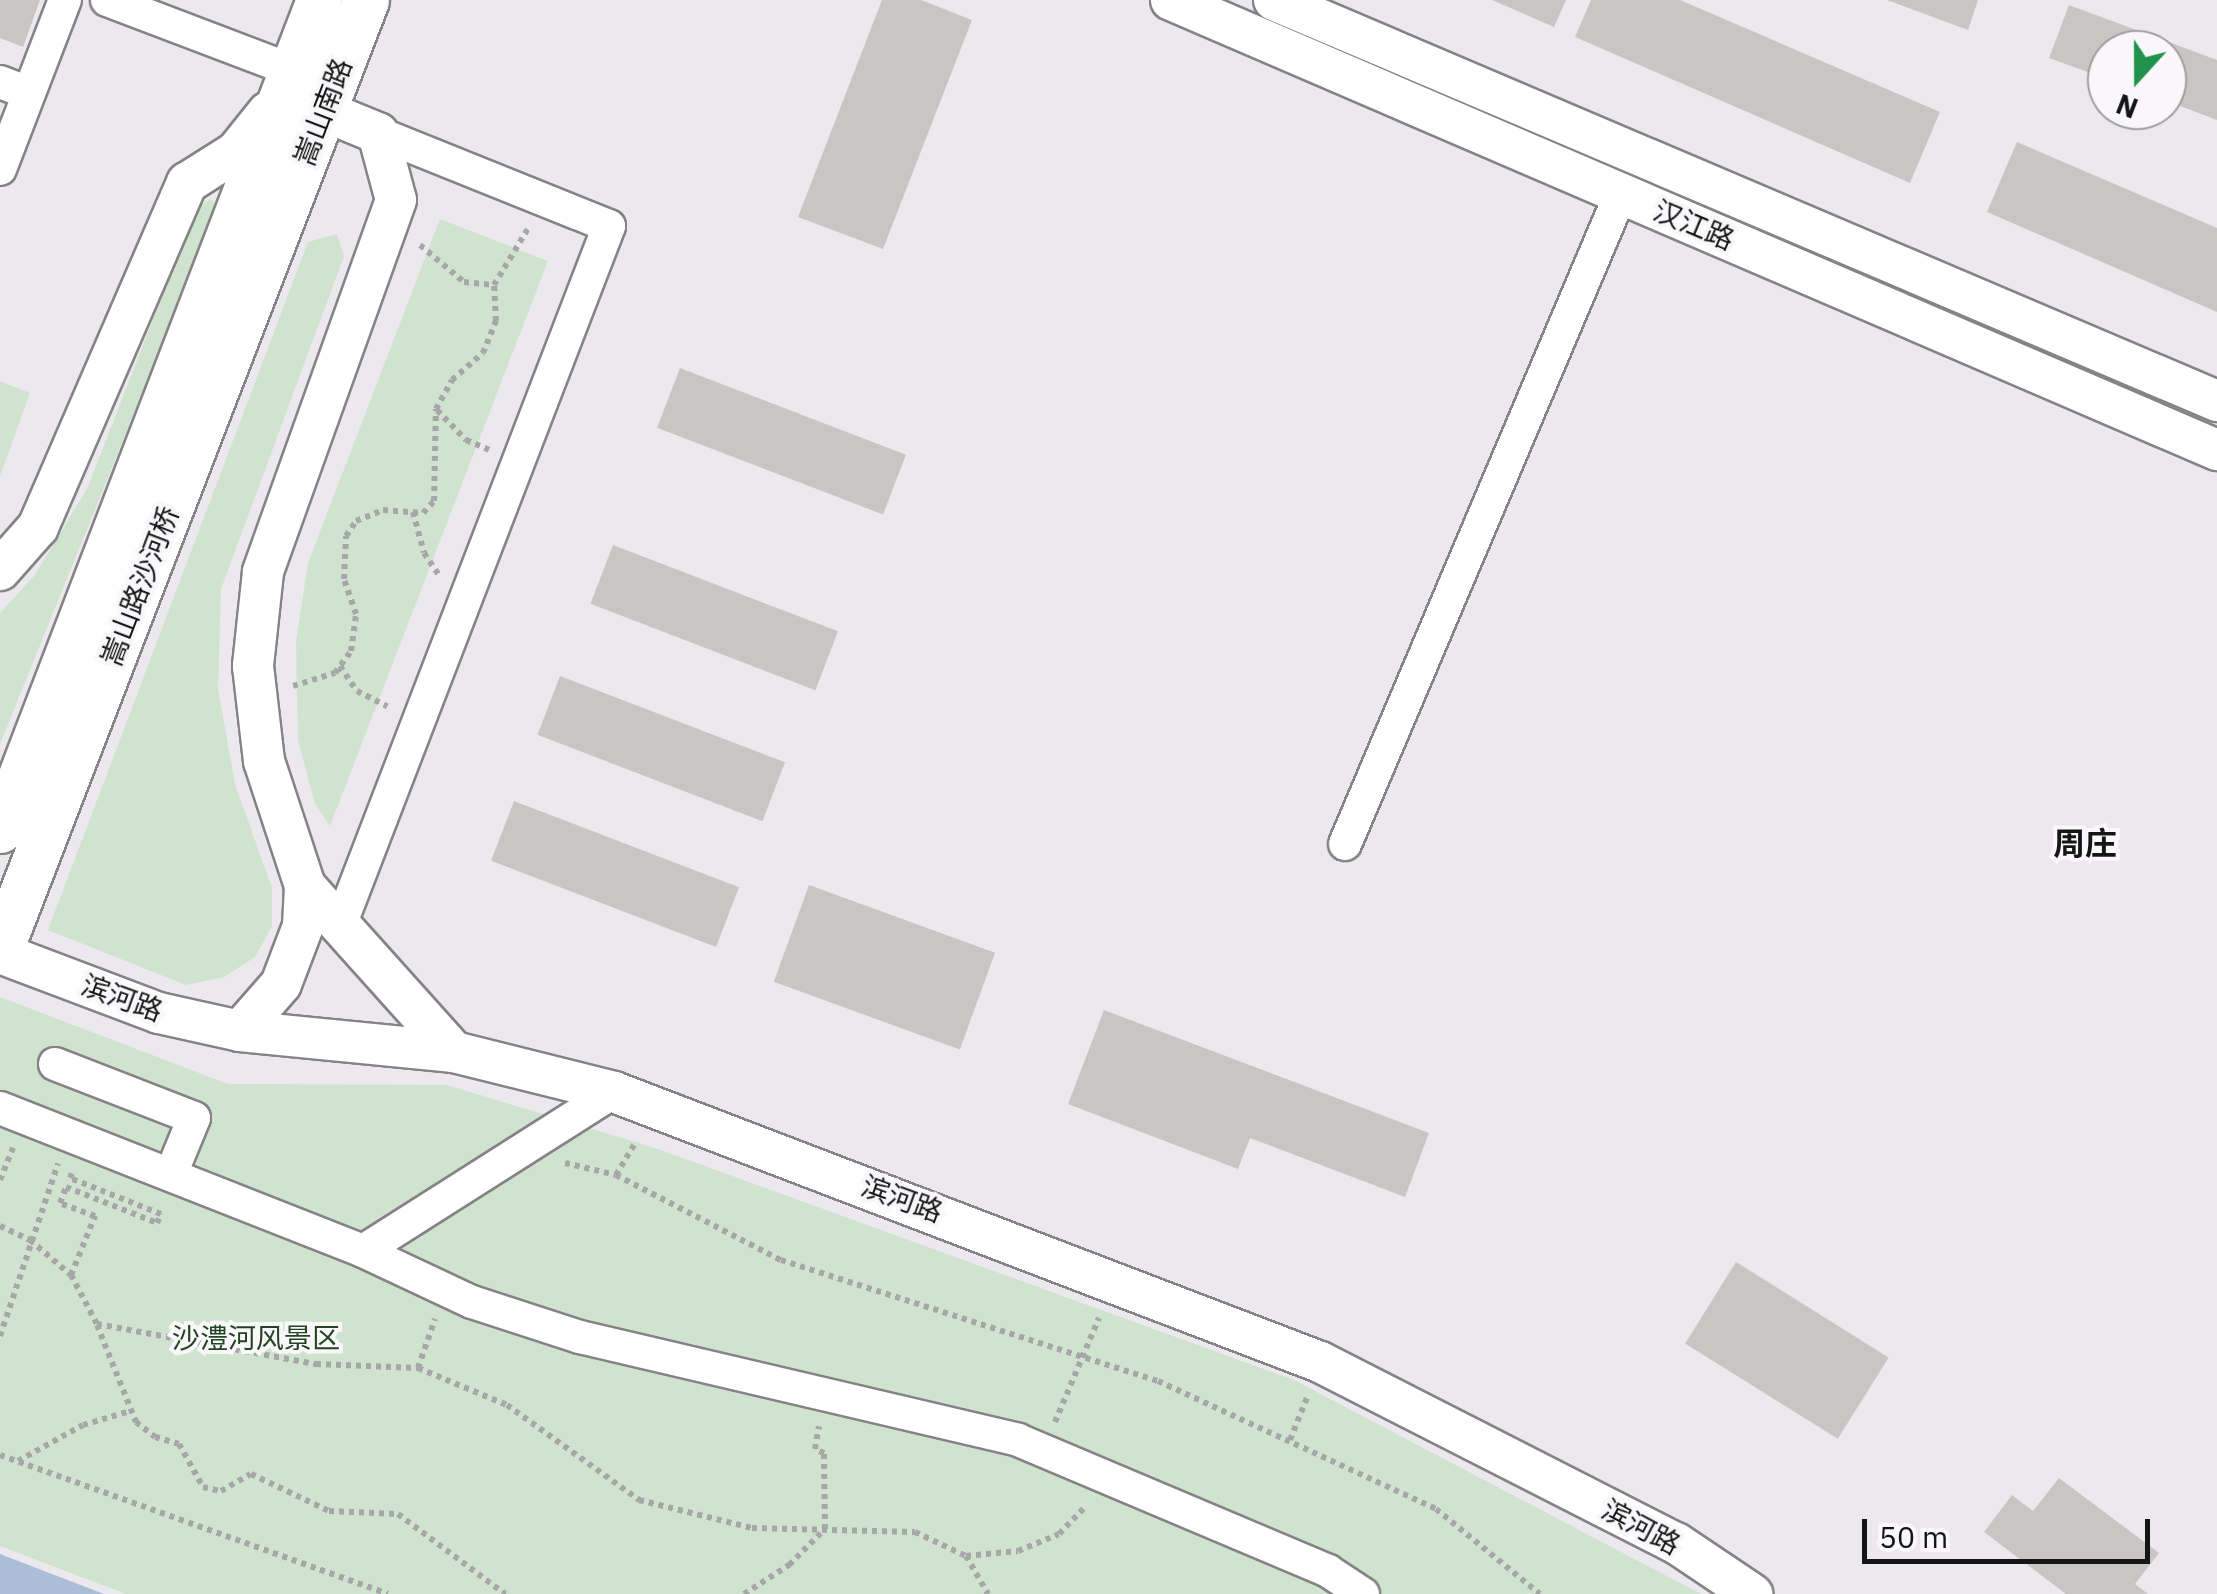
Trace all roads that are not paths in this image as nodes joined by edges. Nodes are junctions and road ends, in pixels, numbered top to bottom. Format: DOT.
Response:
graph roads {
  1 [pos="64,0"];
  2 [pos="107,0"];
  3 [pos="319,0"];
  4 [pos="366,0"];
  5 [pos="1171,0"];
  6 [pos="1274,0"];
  7 [pos="287,82"];
  8 [pos="15,88"];
  9 [pos="324,111"];
  10 [pos="378,133"];
  11 [pos="0,170"];
  12 [pos="1621,193"];
  13 [pos="241,202"];
  14 [pos="280,223"];
  15 [pos="2217,401"];
  16 [pos="2217,450"];
  17 [pos="0,570"];
  18 [pos="0,830"];
  19 [pos="1345,844"];
  20 [pos="305,886"];
  21 [pos="339,928"];
  22 [pos="0,952"];
  23 [pos="240,1032"];
  24 [pos="454,1052"];
  25 [pos="56,1064"];
  26 [pos="614,1092"];
  27 [pos="0,1108"];
  28 [pos="171,1174"];
  29 [pos="363,1251"];
  30 [pos="1364,1594"];
  31 [pos="1752,1594"];
  1 -- 8 [label="street"];
  2 -- 7 [label="street"];
  3 -- 7 [label="main road, 嵩山南路"];
  4 -- 9 [label="main road, 嵩山南路"];
  5 -- 12 [label="street, 汉江路"];
  6 -- 15 [label="street, 汉江路"];
  7 -- 13 [label="main road, 嵩山南路"];
  7 -- 17 [label="street"];
  8 -- 11 [label="street"];
  9 -- 10 [label="street"];
  9 -- 14 [label="main road, 嵩山南路"];
  10 -- 20 [label="street"];
  10 -- 21 [label="street"];
  12 -- 16 [label="street, 汉江路"];
  12 -- 19 [label="street"];
  13 -- 18 [label="main road, 嵩山路沙河桥"];
  14 -- 22 [label="main road, 嵩山路沙河桥"];
  20 -- 21 [label="street"];
  20 -- 23 [label="street"];
  21 -- 24 [label="street"];
  22 -- 23 [label="street, 滨河路"];
  23 -- 24 [label="street, 滨河路"];
  24 -- 26 [label="street, 滨河路"];
  25 -- 28 [label="street"];
  26 -- 29 [label="street"];
  26 -- 31 [label="street, 滨河路"];
  27 -- 28 [label="street"];
  28 -- 29 [label="street"];
  29 -- 30 [label="street"];
}
